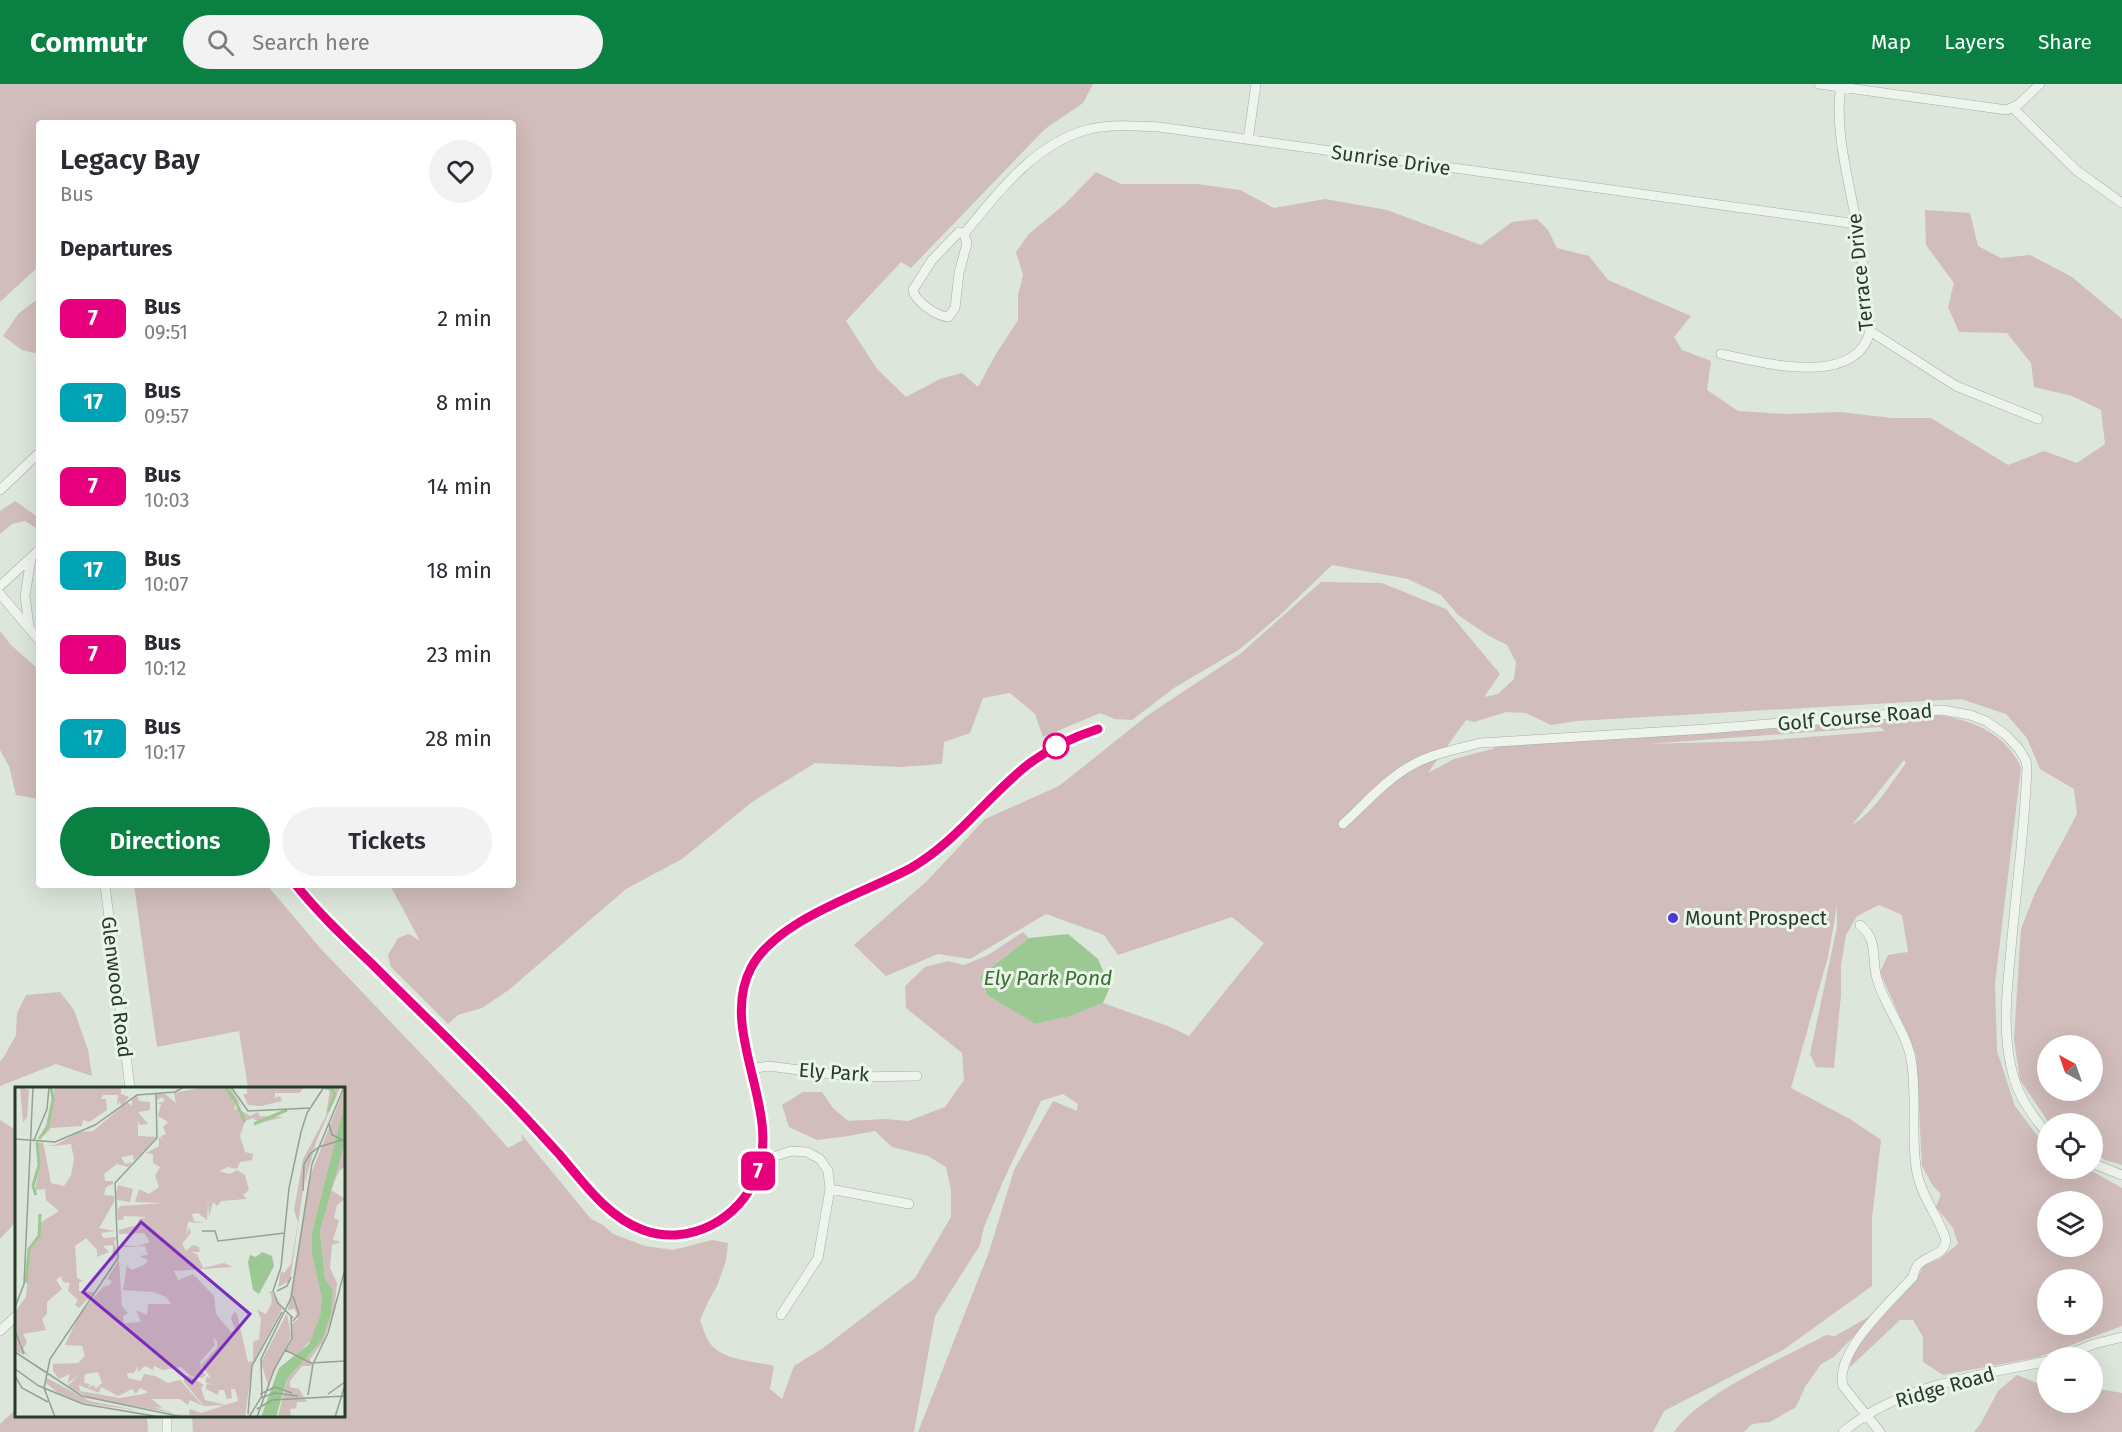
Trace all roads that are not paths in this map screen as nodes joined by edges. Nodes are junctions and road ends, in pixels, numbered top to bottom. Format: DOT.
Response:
graph roads {
  1 [pos="1256,84"];
  2 [pos="1819,84"];
  3 [pos="2040,84"];
  4 [pos="1840,86"];
  5 [pos="2013,108"];
  6 [pos="1248,140"];
  7 [pos="2122,203"];
  8 [pos="1857,224"];
  9 [pos="964,234"];
  10 [pos="1870,331"];
  11 [pos="1721,354"];
  12 [pos="2038,419"];
  13 [pos="36,456"];
  14 [pos="0,490"];
  15 [pos="36,553"];
  16 [pos="31,558"];
  17 [pos="0,586"];
  18 [pos="0,594"];
  19 [pos="29,626"];
  20 [pos="36,636"];
  21 [pos="1098,729"];
  22 [pos="1343,824"];
  23 [pos="105,888"];
  24 [pos="299,888"];
  25 [pos="1860,925"];
  26 [pos="751,1069"];
  27 [pos="918,1076"];
  28 [pos="130,1087"];
  29 [pos="2037,1122"];
  30 [pos="761,1161"];
  31 [pos="2103,1167"];
  32 [pos="2122,1175"];
  33 [pos="830,1189"];
  34 [pos="909,1203"];
  35 [pos="781,1315"];
  36 [pos="15,1317"];
  37 [pos="0,1331"];
  38 [pos="2122,1337"];
  39 [pos="2086,1347"];
  40 [pos="2037,1362"];
  41 [pos="1867,1415"];
  42 [pos="1843,1432"];
  43 [pos="1880,1432"];
  1 -- 6 [label="street"];
  2 -- 4 [label="street"];
  3 -- 5 [label="street"];
  4 -- 5 [label="street"];
  4 -- 8 [label="street, Terrace Drive"];
  5 -- 7 [label="street"];
  6 -- 8 [label="street, Sunrise Drive"];
  6 -- 9 [label="street, Sunrise Drive"];
  8 -- 10 [label="street, Terrace Drive"];
  9 -- 9 [label="street, Sunrise Drive"];
  10 -- 11 [label="street, Terrace Drive"];
  10 -- 12 [label="street"];
  13 -- 14 [label="street"];
  15 -- 16 [label="street"];
  16 -- 17 [label="street"];
  16 -- 19 [label="street"];
  18 -- 19 [label="street"];
  19 -- 20 [label="street"];
  21 -- 26 [label="street"];
  22 -- 29 [label="street, Golf Course Road"];
  23 -- 28 [label="street, Glenwood Road"];
  24 -- 30 [label="street"];
  25 -- 41 [label="street"];
  26 -- 27 [label="street, Ely Park"];
  26 -- 30 [label="street"];
  30 -- 33 [label="street"];
  31 -- 32 [label="street"];
  33 -- 34 [label="street"];
  33 -- 35 [label="street"];
  36 -- 37 [label="street"];
  38 -- 39 [label="street"];
  40 -- 41 [label="street, Ridge Road"];
  41 -- 42 [label="street"];
  41 -- 43 [label="street, Ridge Road"];
}
